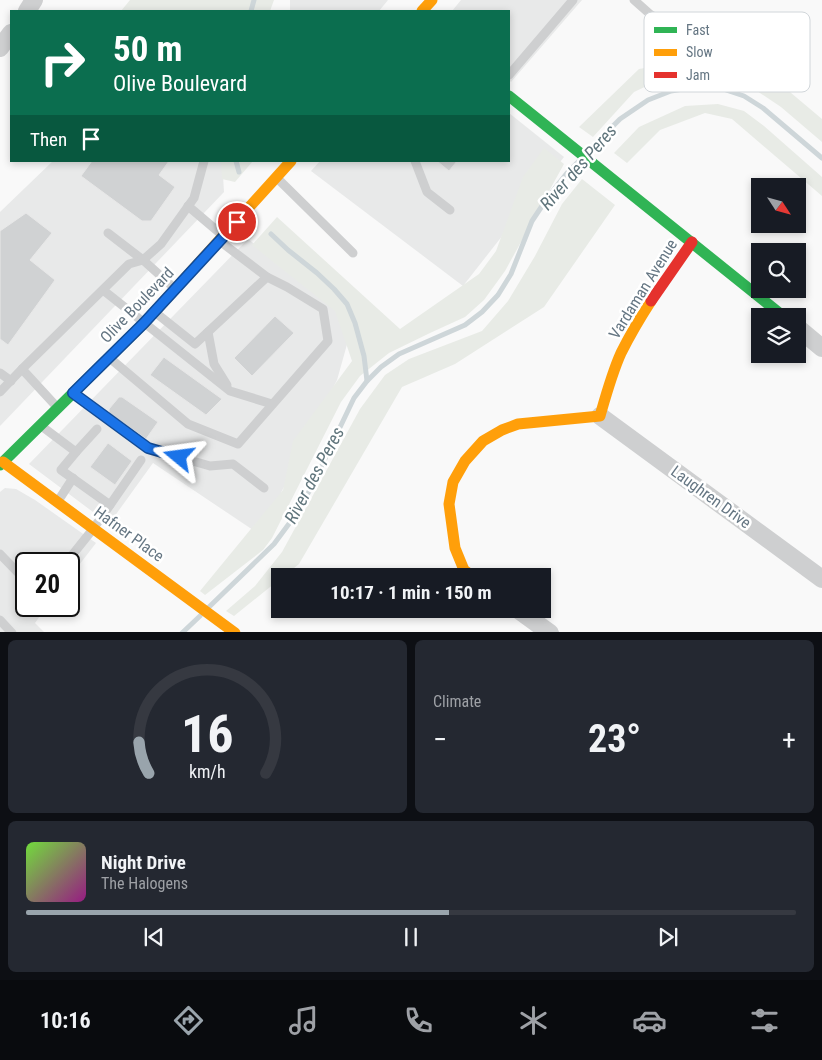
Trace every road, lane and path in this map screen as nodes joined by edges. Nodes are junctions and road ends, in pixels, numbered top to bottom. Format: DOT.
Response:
graph roads {
  1 [pos="432,0"];
  2 [pos="573,0"];
  3 [pos="634,0"];
  4 [pos="423,10"];
  5 [pos="648,12"];
  6 [pos="10,34"];
  7 [pos="0,48"];
  8 [pos="510,74"];
  9 [pos="510,97"];
  10 [pos="204,162"];
  11 [pos="290,162"];
  12 [pos="414,162"];
  13 [pos="277,178"];
  14 [pos="188,206"];
  15 [pos="450,210"];
  16 [pos="108,233"];
  17 [pos="221,238"];
  18 [pos="692,242"];
  19 [pos="353,253"];
  20 [pos="143,260"];
  21 [pos="267,278"];
  22 [pos="175,289"];
  23 [pos="103,290"];
  24 [pos="773,308"];
  25 [pos="154,312"];
  26 [pos="144,323"];
  27 [pos="208,332"];
  28 [pos="806,335"];
  29 [pos="822,348"];
  30 [pos="109,358"];
  31 [pos="22,369"];
  32 [pos="0,373"];
  33 [pos="11,381"];
  34 [pos="230,391"];
  35 [pos="0,392"];
  36 [pos="73,393"];
  37 [pos="272,404"];
  38 [pos="58,408"];
  39 [pos="600,416"];
  40 [pos="40,425"];
  41 [pos="97,429"];
  42 [pos="76,452"];
  43 [pos="141,460"];
  44 [pos="1,464"];
  45 [pos="73,478"];
  46 [pos="264,488"];
  47 [pos="57,502"];
  48 [pos="110,505"];
  49 [pos="93,529"];
  50 [pos="75,552"];
  51 [pos="0,554"];
  52 [pos="465,568"];
  53 [pos="15,570"];
  54 [pos="822,579"];
  55 [pos="530,618"];
  56 [pos="0,620"];
  57 [pos="232,630"];
  58 [pos="12,632"];
  59 [pos="550,632"];
  1 -- 4 [label="street"];
  2 -- 8 [label="lane"];
  3 -- 5 [label="lane"];
  6 -- 7 [label="street"];
  9 -- 18 [label="street"];
  10 -- 14 [label="lane"];
  11 -- 13 [label="street, Olive Boulevard"];
  12 -- 15 [label="lane"];
  13 -- 17 [label="street, Olive Boulevard"];
  13 -- 19 [label="lane"];
  14 -- 17 [label="lane"];
  14 -- 20 [label="lane"];
  16 -- 20 [label="lane"];
  17 -- 21 [label="lane"];
  17 -- 22 [label="street, Olive Boulevard"];
  18 -- 24 [label="street"];
  18 -- 39 [label="street, Vardaman Avenue"];
  20 -- 22 [label="lane"];
  20 -- 23 [label="lane"];
  21 -- 27 [label="lane"];
  21 -- 37 [label="lane"];
  22 -- 25 [label="street, Olive Boulevard"];
  23 -- 26 [label="lane"];
  23 -- 31 [label="lane"];
  25 -- 26 [label="street, Olive Boulevard"];
  25 -- 27 [label="lane"];
  26 -- 30 [label="street, Olive Boulevard"];
  26 -- 34 [label="lane"];
  27 -- 34 [label="lane"];
  28 -- 29 [label="street"];
  30 -- 36 [label="street, Olive Boulevard"];
  30 -- 37 [label="lane"];
  31 -- 33 [label="lane"];
  31 -- 38 [label="lane"];
  32 -- 33 [label="lane"];
  33 -- 35 [label="lane"];
  34 -- 37 [label="lane"];
  36 -- 38 [label="street, Olive Boulevard"];
  36 -- 46 [label="lane"];
  38 -- 40 [label="street, Olive Boulevard"];
  39 -- 52 [label="street"];
  39 -- 54 [label="street, Laughren Drive"];
  40 -- 42 [label="lane"];
  40 -- 44 [label="street, Olive Boulevard"];
  41 -- 42 [label="lane"];
  42 -- 45 [label="lane"];
  43 -- 48 [label="lane"];
  44 -- 47 [label="street, Hafner Place"];
  45 -- 47 [label="lane"];
  45 -- 48 [label="lane"];
  47 -- 49 [label="street, Hafner Place"];
  48 -- 49 [label="lane"];
  49 -- 50 [label="lane"];
  49 -- 57 [label="street, Hafner Place"];
  51 -- 53 [label="lane"];
  55 -- 59 [label="street"];
  56 -- 58 [label="lane"];
}
